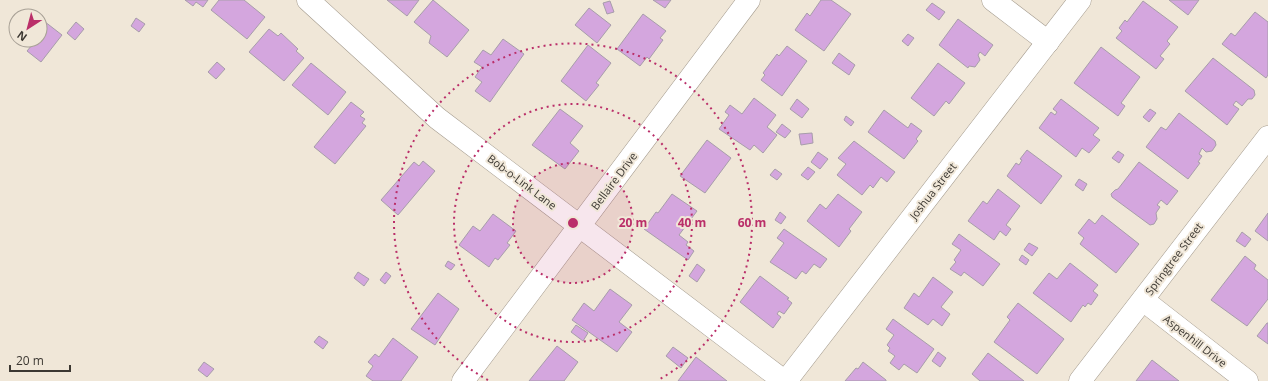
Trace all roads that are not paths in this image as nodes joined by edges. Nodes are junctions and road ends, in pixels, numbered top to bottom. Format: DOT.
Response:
graph roads {
  1 [pos="308,0"];
  2 [pos="749,0"];
  3 [pos="993,0"];
  4 [pos="1080,0"];
  5 [pos="1048,42"];
  6 [pos="1268,137"];
  7 [pos="581,226"];
  8 [pos="1143,300"];
  9 [pos="463,381"];
  10 [pos="785,381"];
  11 [pos="1080,381"];
  12 [pos="1247,381"];
  1 -- 7 [label="street, Bob-o-Link Lane"];
  2 -- 7 [label="street, Bellaire Drive"];
  3 -- 5 [label="street"];
  4 -- 5 [label="street, Joshua Street"];
  5 -- 10 [label="street, Joshua Street"];
  6 -- 8 [label="street, Springtree Street"];
  7 -- 9 [label="street, Bellaire Drive"];
  7 -- 10 [label="street, Bob-o-Link Lane"];
  8 -- 11 [label="street, Springtree Street"];
  8 -- 12 [label="street, Aspenhill Drive"];
}
